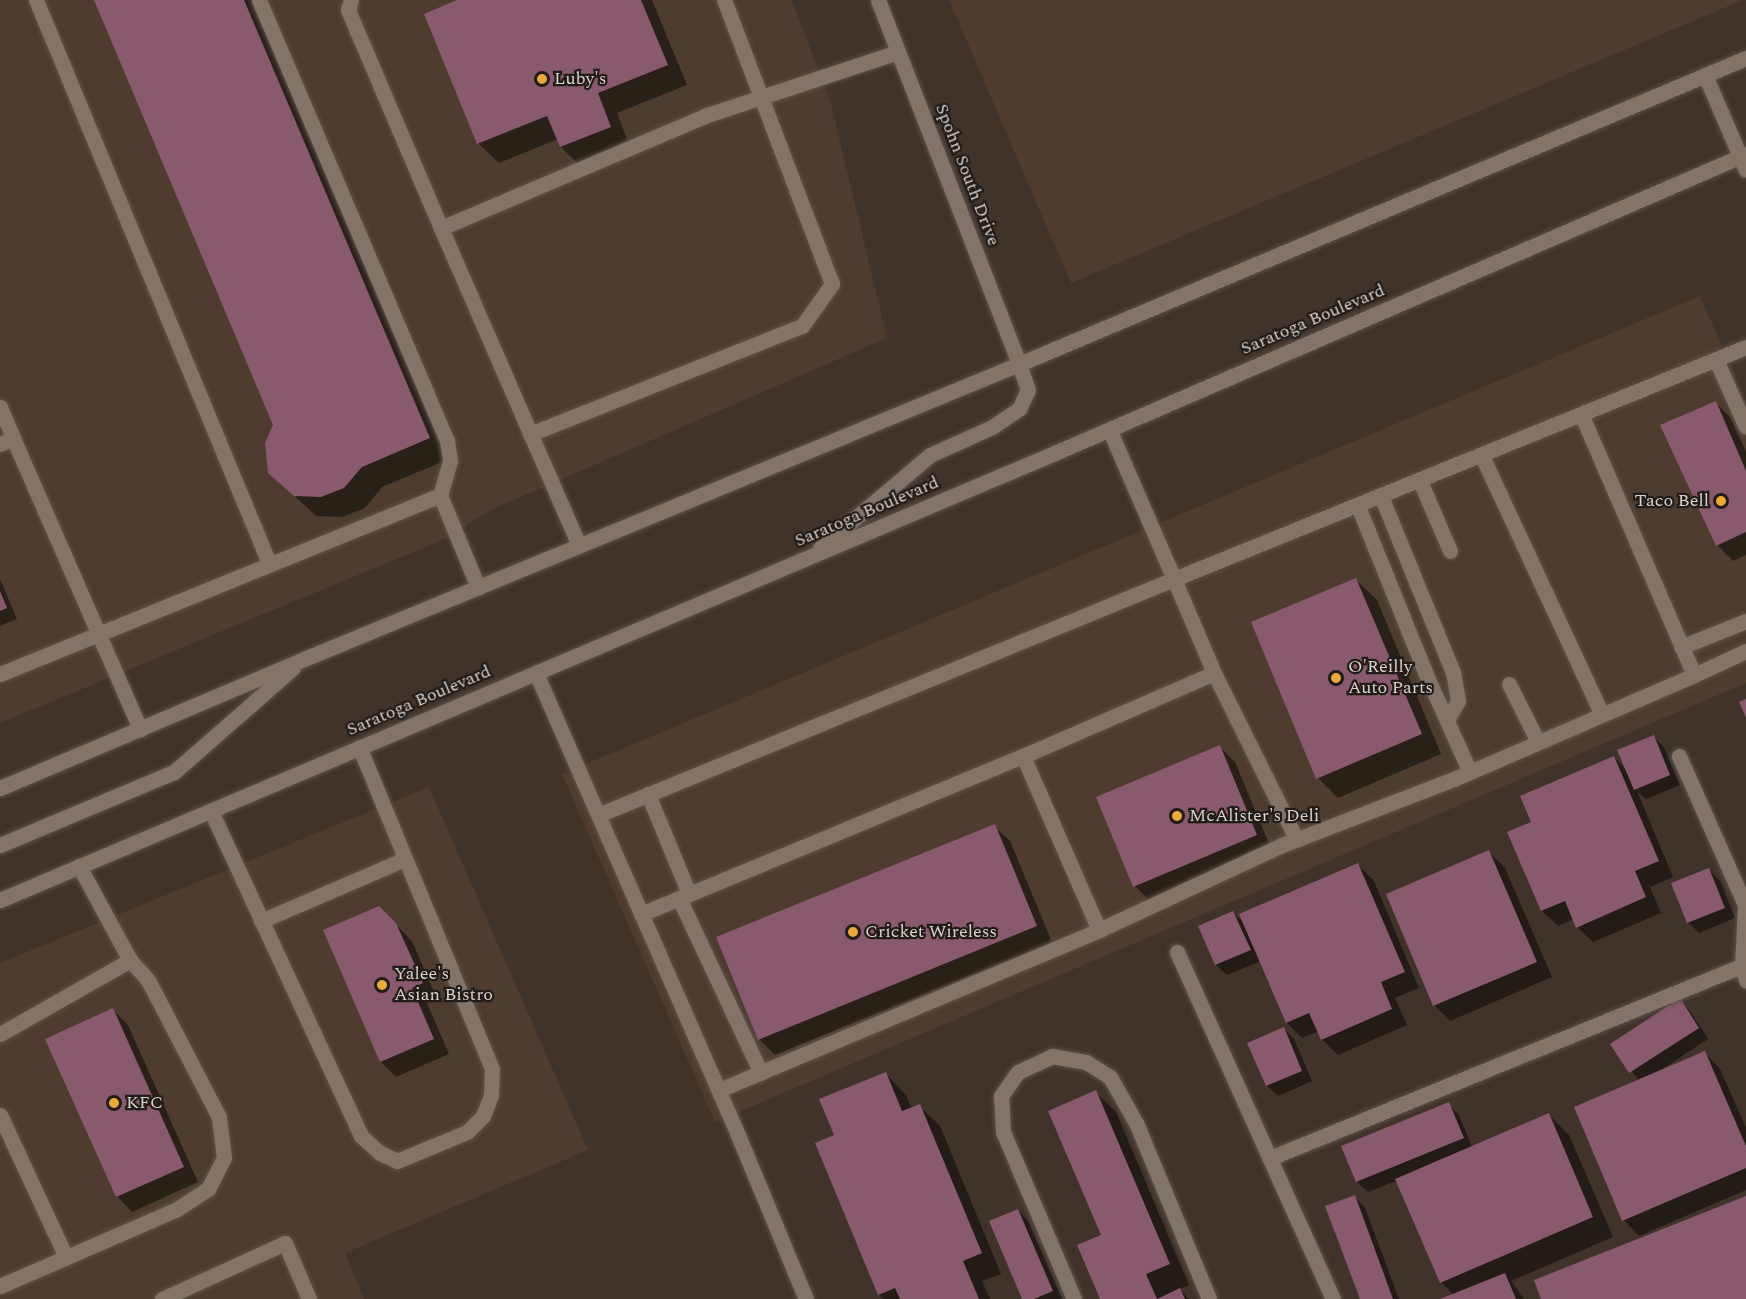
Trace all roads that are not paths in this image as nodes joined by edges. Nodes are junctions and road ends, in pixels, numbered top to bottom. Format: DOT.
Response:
graph roads {
  1 [pos="36,0"];
  2 [pos="259,0"];
  3 [pos="351,0"];
  4 [pos="723,0"];
  5 [pos="878,0"];
  6 [pos="898,52"];
  7 [pos="1746,58"];
  8 [pos="1705,75"];
  9 [pos="761,96"];
  10 [pos="1744,160"];
  11 [pos="441,228"];
  12 [pos="1746,347"];
  13 [pos="1716,360"];
  14 [pos="1019,364"];
  15 [pos="0,407"];
  16 [pos="1582,416"];
  17 [pos="1746,427"];
  18 [pos="1109,429"];
  19 [pos="530,434"];
  20 [pos="7,441"];
  21 [pos="1482,456"];
  22 [pos="1420,481"];
  23 [pos="440,495"];
  24 [pos="1381,496"];
  25 [pos="1358,506"];
  26 [pos="579,545"];
  27 [pos="1450,551"];
  28 [pos="808,558"];
  29 [pos="269,563"];
  30 [pos="1174,579"];
  31 [pos="478,587"];
  32 [pos="1746,621"];
  33 [pos="98,632"];
  34 [pos="1681,647"];
  35 [pos="1746,651"];
  36 [pos="304,659"];
  37 [pos="536,673"];
  38 [pos="1214,673"];
  39 [pos="0,674"];
  40 [pos="1694,675"];
  41 [pos="1509,684"];
  42 [pos="1602,715"];
  43 [pos="1447,720"];
  44 [pos="140,729"];
  45 [pos="1538,742"];
  46 [pos="359,747"];
  47 [pos="1023,756"];
  48 [pos="1679,756"];
  49 [pos="1470,772"];
  50 [pos="0,789"];
  51 [pos="648,794"];
  52 [pos="210,811"];
  53 [pos="598,815"];
  54 [pos="1297,840"];
  55 [pos="0,845"];
  56 [pos="405,859"];
  57 [pos="79,866"];
  58 [pos="685,896"];
  59 [pos="0,900"];
  60 [pos="641,914"];
  61 [pos="261,921"];
  62 [pos="1099,930"];
  63 [pos="1177,952"];
  64 [pos="130,960"];
  65 [pos="1745,970"];
  66 [pos="0,1034"];
  67 [pos="761,1073"];
  68 [pos="719,1090"];
  69 [pos="0,1115"];
  70 [pos="1270,1158"];
  71 [pos="66,1257"];
  72 [pos="0,1286"];
  73 [pos="162,1299"];
  74 [pos="309,1299"];
  75 [pos="806,1299"];
  76 [pos="1074,1299"];
  77 [pos="1209,1299"];
  78 [pos="1334,1299"];
  1 -- 29 [label="main road"];
  2 -- 23 [label="main road"];
  3 -- 11 [label="main road"];
  4 -- 9 [label="main road"];
  5 -- 6 [label="main road, Spohn South Drive"];
  6 -- 9 [label="main road"];
  6 -- 14 [label="main road, Spohn South Drive"];
  7 -- 8 [label="main road"];
  8 -- 10 [label="main road"];
  8 -- 14 [label="main road"];
  9 -- 11 [label="main road"];
  9 -- 19 [label="main road"];
  10 -- 18 [label="main road, Saratoga Boulevard"];
  11 -- 19 [label="main road"];
  12 -- 13 [label="main road"];
  13 -- 16 [label="main road"];
  13 -- 17 [label="main road"];
  14 -- 26 [label="main road"];
  14 -- 28 [label="main road, Spohn South Drive"];
  15 -- 20 [label="main road"];
  16 -- 21 [label="main road"];
  16 -- 34 [label="main road"];
  18 -- 28 [label="main road, Saratoga Boulevard"];
  18 -- 30 [label="main road"];
  19 -- 26 [label="main road"];
  20 -- 33 [label="main road"];
  21 -- 22 [label="main road"];
  21 -- 42 [label="main road"];
  22 -- 24 [label="main road"];
  22 -- 27 [label="main road"];
  23 -- 29 [label="main road"];
  23 -- 31 [label="main road"];
  24 -- 25 [label="main road"];
  24 -- 43 [label="main road"];
  25 -- 30 [label="main road"];
  25 -- 43 [label="main road"];
  26 -- 31 [label="main road"];
  28 -- 37 [label="main road, Saratoga Boulevard"];
  29 -- 33 [label="main road"];
  30 -- 38 [label="main road"];
  30 -- 51 [label="main road"];
  31 -- 36 [label="main road"];
  32 -- 34 [label="main road"];
  33 -- 39 [label="main road"];
  33 -- 44 [label="main road"];
  34 -- 40 [label="main road"];
  35 -- 40 [label="main road"];
  36 -- 44 [label="main road"];
  36 -- 55 [label="main road"];
  37 -- 46 [label="main road, Saratoga Boulevard"];
  37 -- 53 [label="main road"];
  38 -- 47 [label="main road"];
  38 -- 54 [label="main road"];
  40 -- 42 [label="main road"];
  41 -- 45 [label="main road"];
  42 -- 45 [label="main road"];
  43 -- 49 [label="main road"];
  44 -- 50 [label="main road"];
  45 -- 49 [label="main road"];
  46 -- 52 [label="main road, Saratoga Boulevard"];
  46 -- 56 [label="main road"];
  47 -- 58 [label="main road"];
  47 -- 62 [label="main road"];
  48 -- 65 [label="main road"];
  49 -- 54 [label="main road"];
  51 -- 53 [label="main road"];
  51 -- 58 [label="main road"];
  52 -- 57 [label="main road, Saratoga Boulevard"];
  52 -- 61 [label="main road"];
  53 -- 60 [label="main road"];
  54 -- 62 [label="main road"];
  56 -- 61 [label="main road"];
  56 -- 61 [label="main road"];
  57 -- 59 [label="main road, Saratoga Boulevard"];
  57 -- 64 [label="main road"];
  58 -- 60 [label="main road"];
  58 -- 67 [label="main road"];
  60 -- 68 [label="main road"];
  62 -- 67 [label="main road"];
  63 -- 70 [label="main road"];
  64 -- 66 [label="main road"];
  64 -- 71 [label="main road"];
  65 -- 70 [label="main road"];
  67 -- 68 [label="main road"];
  68 -- 75 [label="main road"];
  69 -- 71 [label="main road"];
  70 -- 78 [label="main road"];
  71 -- 72 [label="main road"];
  73 -- 74 [label="main road"];
  76 -- 77 [label="main road"];
}
